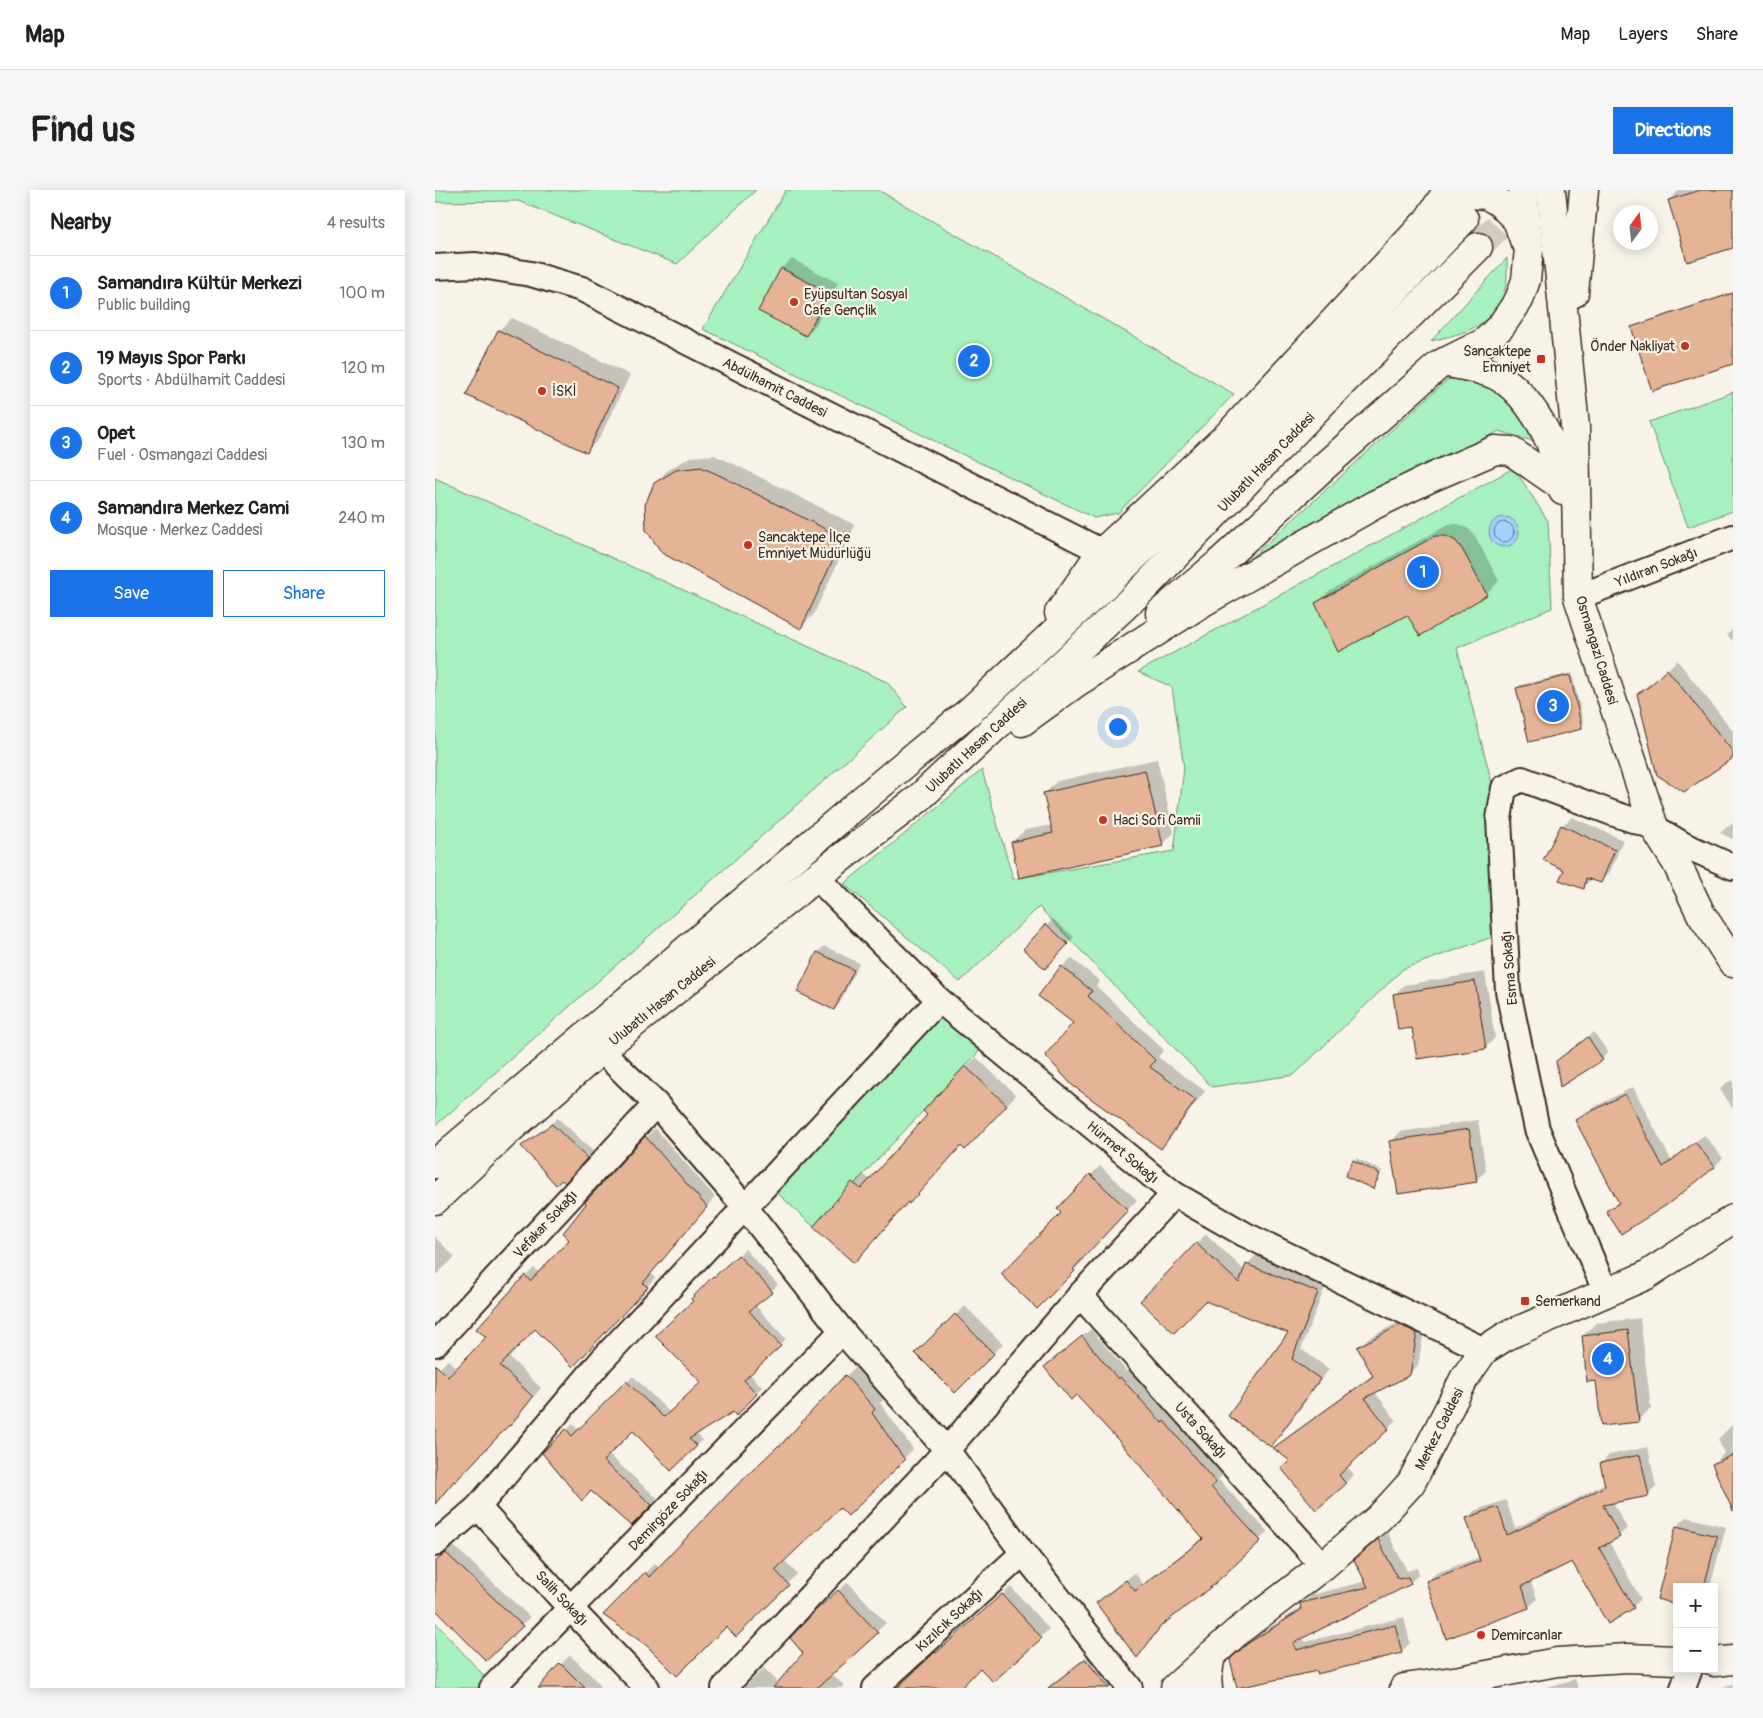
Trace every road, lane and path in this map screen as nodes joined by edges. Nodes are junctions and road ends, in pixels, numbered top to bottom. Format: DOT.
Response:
graph roads {
  1 [pos="1523,190"];
  2 [pos="1551,190"];
  3 [pos="1584,190"];
  4 [pos="1441,201"];
  5 [pos="1464,219"];
  6 [pos="1478,247"];
  7 [pos="1528,254"];
  8 [pos="435,266"];
  9 [pos="1444,362"];
  10 [pos="1575,427"];
  11 [pos="1560,485"];
  12 [pos="1577,526"];
  13 [pos="1733,537"];
  14 [pos="1103,552"];
  15 [pos="1579,596"];
  16 [pos="1028,657"];
  17 [pos="1076,683"];
  18 [pos="918,799"];
  19 [pos="1654,827"];
  20 [pos="1733,867"];
  21 [pos="816,877"];
  22 [pos="1733,963"];
  23 [pos="939,1000"];
  24 [pos="601,1050"];
  25 [pos="656,1104"];
  26 [pos="435,1164"];
  27 [pos="1174,1194"];
  28 [pos="435,1200"];
  29 [pos="745,1207"];
  30 [pos="1733,1219"];
  31 [pos="1606,1293"];
  32 [pos="1080,1295"];
  33 [pos="842,1331"];
  34 [pos="435,1344"];
  35 [pos="1485,1350"];
  36 [pos="947,1450"];
  37 [pos="478,1507"];
  38 [pos="435,1544"];
  39 [pos="1023,1553"];
  40 [pos="1323,1566"];
  41 [pos="571,1609"];
  42 [pos="1211,1655"];
  43 [pos="1673,1660"];
  44 [pos="1733,1660"];
  45 [pos="1718,1662"];
  46 [pos="1689,1673"];
  47 [pos="1460,1680"];
  48 [pos="1130,1687"];
  49 [pos="492,1688"];
  50 [pos="647,1688"];
  51 [pos="724,1688"];
  52 [pos="875,1688"];
  53 [pos="1176,1688"];
  54 [pos="1198,1688"];
  55 [pos="1208,1688"];
  56 [pos="1404,1688"];
  57 [pos="1430,1688"];
  58 [pos="1683,1688"];
  1 -- 7 [label="main road"];
  2 -- 10 [label="main road, Osmangazi Caddesi"];
  3 -- 10 [label="main road"];
  4 -- 7 [label="main road"];
  4 -- 14 [label="main road"];
  5 -- 16 [label="main road, Ulubatlı Hasan Caddesi"];
  6 -- 18 [label="main road, Ulubatlı Hasan Caddesi"];
  7 -- 9 [label="main road"];
  8 -- 14 [label="street, Abdülhamit Caddesi"];
  9 -- 11 [label="main road"];
  9 -- 17 [label="main road"];
  10 -- 12 [label="main road, Osmangazi Caddesi"];
  11 -- 12 [label="main road"];
  11 -- 17 [label="main road"];
  12 -- 15 [label="main road, Osmangazi Caddesi"];
  13 -- 15 [label="street, Yıldıran Sokağı"];
  14 -- 16 [label="main road"];
  15 -- 19 [label="main road, Osmangazi Caddesi"];
  16 -- 26 [label="main road, Ulubatlı Hasan Caddesi"];
  17 -- 18 [label="main road"];
  18 -- 21 [label="main road, Ulubatlı Hasan Caddesi"];
  19 -- 20 [label="street"];
  19 -- 22 [label="main road, Osmangazi Caddesi"];
  19 -- 31 [label="street, Esma Sokağı"];
  21 -- 23 [label="street, Hürmet Sokağı"];
  21 -- 24 [label="main road, Ulubatlı Hasan Caddesi"];
  23 -- 27 [label="street, Hürmet Sokağı"];
  23 -- 29 [label="street"];
  24 -- 25 [label="street"];
  24 -- 28 [label="main road, Ulubatlı Hasan Caddesi"];
  25 -- 29 [label="street"];
  25 -- 34 [label="street, Vefakar Sokağı"];
  27 -- 32 [label="street"];
  27 -- 35 [label="street, Hürmet Sokağı"];
  29 -- 33 [label="street"];
  29 -- 37 [label="street"];
  30 -- 31 [label="main road, Merkez Caddesi"];
  31 -- 35 [label="main road, Merkez Caddesi"];
  32 -- 36 [label="street"];
  32 -- 40 [label="street, Usta Sokağı"];
  33 -- 36 [label="street"];
  33 -- 41 [label="street, Demirgöze Sokağı"];
  35 -- 40 [label="main road, Merkez Caddesi"];
  36 -- 39 [label="street"];
  36 -- 51 [label="street"];
  37 -- 38 [label="street"];
  37 -- 41 [label="street, Salih Sokağı"];
  39 -- 48 [label="street"];
  39 -- 52 [label="street, Kızılcık Sokağı"];
  40 -- 42 [label="main road, Merkez Caddesi"];
  41 -- 49 [label="street, Demirgöze Sokağı"];
  41 -- 50 [label="street, Salih Sokağı"];
  42 -- 53 [label="main road, Merkez Caddesi"];
  42 -- 55 [label="main road"];
  43 -- 47 [label="main road"];
  44 -- 45 [label="main road"];
  46 -- 58 [label="street"];
  47 -- 56 [label="main road"];
  47 -- 57 [label="main road"];
  53 -- 54 [label="main road"];
}
